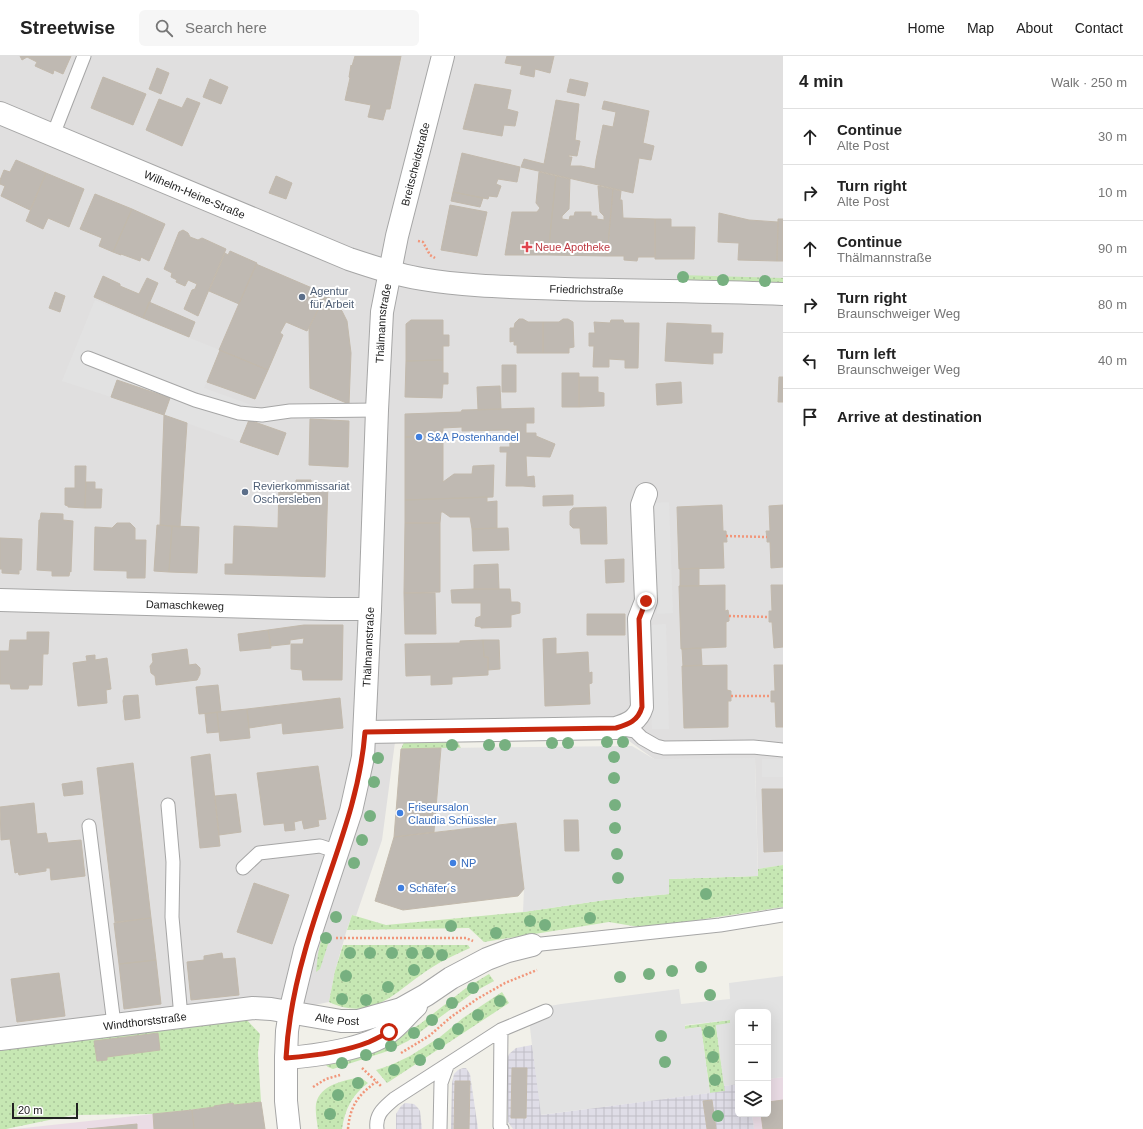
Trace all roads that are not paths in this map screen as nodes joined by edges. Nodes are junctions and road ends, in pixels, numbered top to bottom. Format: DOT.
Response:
graph roads {
  1 [pos="84,56"];
  2 [pos="443,56"];
  3 [pos="0,113"];
  4 [pos="53,135"];
  5 [pos="390,272"];
  6 [pos="783,294"];
  7 [pos="88,358"];
  8 [pos="377,410"];
  9 [pos="646,494"];
  10 [pos="0,600"];
  11 [pos="370,608"];
  12 [pos="616,728"];
  13 [pos="365,732"];
  14 [pos="783,750"];
  15 [pos="168,805"];
  16 [pos="89,826"];
  17 [pos="338,852"];
  18 [pos="243,868"];
  19 [pos="783,915"];
  20 [pos="532,945"];
  21 [pos="426,995"];
  22 [pos="546,1011"];
  23 [pos="290,1012"];
  24 [pos="181,1017"];
  25 [pos="114,1024"];
  26 [pos="501,1030"];
  27 [pos="0,1039"];
  28 [pos="286,1058"];
  29 [pos="447,1066"];
  30 [pos="289,1129"];
  31 [pos="377,1129"];
  32 [pos="440,1129"];
  33 [pos="502,1129"];
  1 -- 4 [label="lane"];
  2 -- 5 [label="street, Breitscheidstraße"];
  3 -- 4 [label="street, Wilhelm-Heine-Straße"];
  4 -- 5 [label="street, Wilhelm-Heine-Straße"];
  5 -- 6 [label="street, Friedrichstraße"];
  5 -- 8 [label="street, Thälmannstraße"];
  7 -- 8 [label="lane"];
  8 -- 11 [label="street, Thälmannstraße"];
  9 -- 12 [label="street"];
  10 -- 11 [label="street, Damaschkeweg"];
  11 -- 13 [label="street, Thälmannstraße"];
  12 -- 13 [label="street"];
  12 -- 14 [label="lane"];
  13 -- 17 [label="street, Thälmannstraße"];
  15 -- 24 [label="lane"];
  16 -- 25 [label="lane"];
  17 -- 18 [label="lane"];
  17 -- 23 [label="street, Thälmannstraße"];
  19 -- 20 [label="lane"];
  20 -- 21 [label="street, Alte Post"];
  21 -- 23 [label="street, Alte Post"];
  21 -- 28 [label="street, Alte Post"];
  22 -- 26 [label="lane"];
  23 -- 24 [label="street, Windthorststraße"];
  23 -- 28 [label="street"];
  24 -- 25 [label="street, Windthorststraße"];
  25 -- 27 [label="street, Windthorststraße"];
  26 -- 29 [label="lane"];
  26 -- 33 [label="lane"];
  28 -- 30 [label="street"];
  29 -- 31 [label="lane"];
  29 -- 32 [label="lane"];
}
